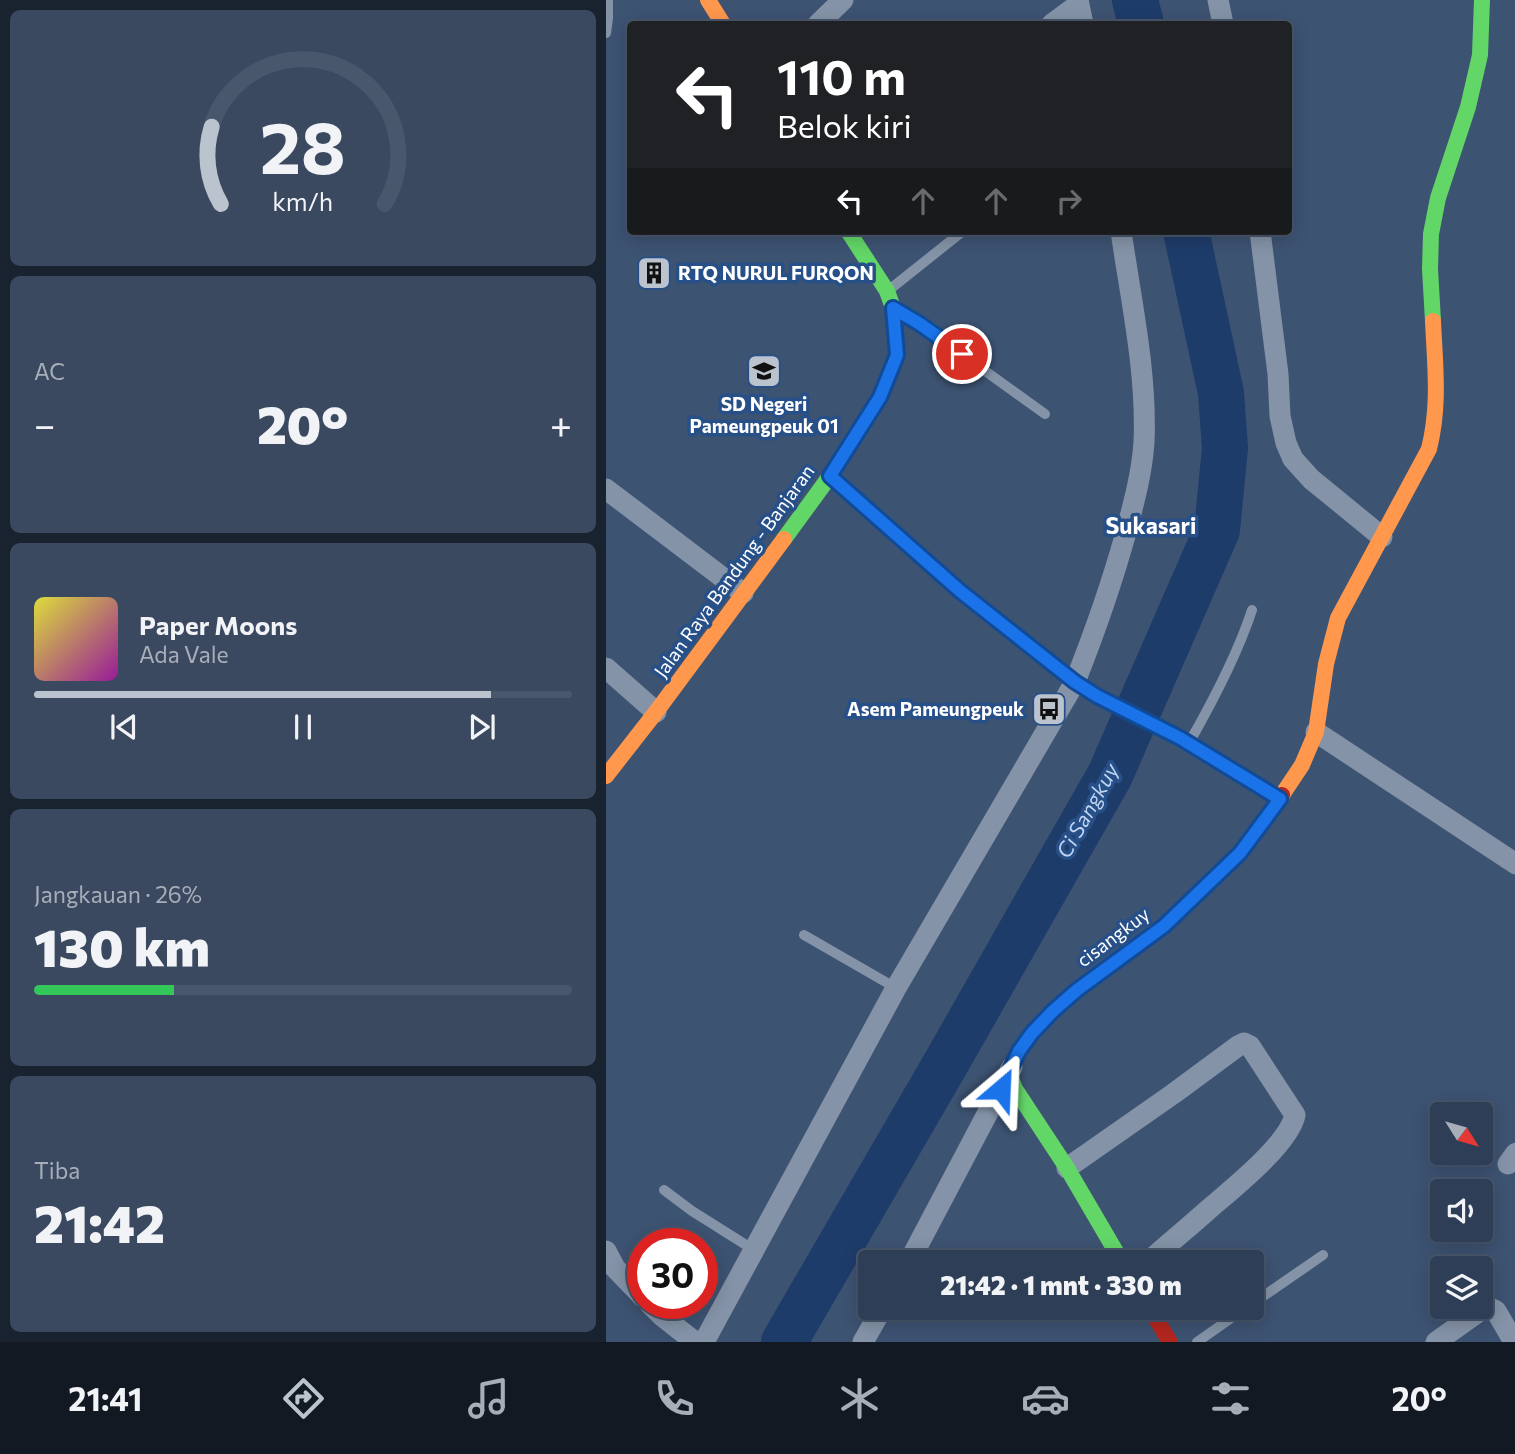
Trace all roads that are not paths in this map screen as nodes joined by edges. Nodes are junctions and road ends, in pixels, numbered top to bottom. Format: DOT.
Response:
graph roads {
  1 [pos="608,0"];
  2 [pos="708,0"];
  3 [pos="843,0"];
  4 [pos="1218,0"];
  5 [pos="1482,0"];
  6 [pos="1080,9"];
  7 [pos="721,21"];
  8 [pos="821,21"];
  9 [pos="1058,21"];
  10 [pos="1222,21"];
  11 [pos="606,33"];
  12 [pos="851,235"];
  13 [pos="959,235"];
  14 [pos="1122,235"];
  15 [pos="1261,235"];
  16 [pos="887,291"];
  17 [pos="893,308"];
  18 [pos="1045,414"];
  19 [pos="830,476"];
  20 [pos="606,489"];
  21 [pos="1382,537"];
  22 [pos="743,593"];
  23 [pos="1252,610"];
  24 [pos="606,668"];
  25 [pos="1075,682"];
  26 [pos="656,712"];
  27 [pos="1316,732"];
  28 [pos="1185,741"];
  29 [pos="606,776"];
  30 [pos="1280,799"];
  31 [pos="1515,864"];
  32 [pos="804,935"];
  33 [pos="896,988"];
  34 [pos="1013,1065"];
  35 [pos="1067,1168"];
  36 [pos="664,1190"];
  37 [pos="754,1250"];
  38 [pos="915,1250"];
  39 [pos="1115,1250"];
  40 [pos="1162,1250"];
  41 [pos="606,1251"];
  42 [pos="1323,1255"];
  43 [pos="627,1280"];
  44 [pos="1264,1296"];
  45 [pos="666,1319"];
  46 [pos="876,1320"];
  47 [pos="1157,1320"];
  48 [pos="1228,1320"];
  49 [pos="695,1342"];
  50 [pos="704,1342"];
  51 [pos="863,1342"];
  52 [pos="1170,1342"];
  53 [pos="1197,1342"];
  54 [pos="1436,1342"];
  55 [pos="1514,1342"];
  1 -- 11 [label="lane"];
  2 -- 7 [label="street"];
  3 -- 8 [label="street"];
  4 -- 10 [label="street"];
  5 -- 21 [label="street, cisangkuy"];
  6 -- 9 [label="street"];
  12 -- 16 [label="street, Jalan Raya Bandung - Banjaran"];
  13 -- 16 [label="lane"];
  14 -- 25 [label="street"];
  15 -- 21 [label="street"];
  16 -- 17 [label="street, Jalan Raya Bandung - Banjaran"];
  17 -- 18 [label="lane"];
  17 -- 19 [label="street, Jalan Raya Bandung - Banjaran"];
  19 -- 22 [label="street, Jalan Raya Bandung - Banjaran"];
  19 -- 25 [label="street"];
  20 -- 22 [label="street"];
  21 -- 27 [label="street, cisangkuy"];
  22 -- 26 [label="street, Jalan Raya Bandung - Banjaran"];
  23 -- 28 [label="lane"];
  24 -- 26 [label="street"];
  25 -- 28 [label="street"];
  25 -- 33 [label="street"];
  26 -- 29 [label="street, Jalan Raya Bandung - Banjaran"];
  27 -- 30 [label="street, cisangkuy"];
  27 -- 31 [label="street"];
  28 -- 30 [label="street"];
  30 -- 34 [label="street, cisangkuy"];
  32 -- 33 [label="lane"];
  33 -- 37 [label="street"];
  34 -- 35 [label="street"];
  34 -- 38 [label="street"];
  35 -- 39 [label="street"];
  35 -- 40 [label="street"];
  36 -- 37 [label="lane"];
  37 -- 50 [label="street"];
  41 -- 43 [label="street"];
  42 -- 44 [label="lane"];
  45 -- 49 [label="street"];
  46 -- 51 [label="street"];
  47 -- 52 [label="street"];
  48 -- 53 [label="lane"];
  54 -- 55 [label="street"];
}
